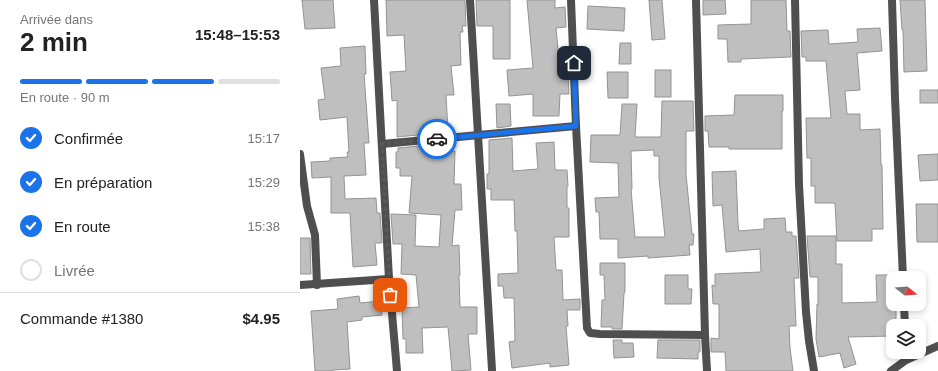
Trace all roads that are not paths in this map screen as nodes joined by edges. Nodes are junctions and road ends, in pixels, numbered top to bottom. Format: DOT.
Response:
graph roads {
  1 [pos="374,0"];
  2 [pos="470,0"];
  3 [pos="571,0"];
  4 [pos="696,0"];
  5 [pos="795,0"];
  6 [pos="892,0"];
  7 [pos="576,126"];
  8 [pos="477,135"];
  9 [pos="382,144"];
  10 [pos="300,154"];
  11 [pos="903,271"];
  12 [pos="389,279"];
  13 [pos="300,285"];
  14 [pos="317,285"];
  15 [pos="705,335"];
  16 [pos="938,346"];
  17 [pos="926,350"];
  18 [pos="903,359"];
  19 [pos="492,370"];
  20 [pos="397,371"];
  21 [pos="707,371"];
  22 [pos="814,371"];
  23 [pos="891,371"];
  1 -- 9 [label="street"];
  2 -- 8 [label="street"];
  3 -- 7 [label="street"];
  4 -- 15 [label="street"];
  5 -- 22 [label="street"];
  6 -- 11 [label="street"];
  7 -- 8 [label="street"];
  7 -- 15 [label="street"];
  8 -- 9 [label="street"];
  8 -- 19 [label="street"];
  9 -- 12 [label="street"];
  10 -- 14 [label="street"];
  12 -- 14 [label="street"];
  12 -- 20 [label="street"];
  13 -- 14 [label="street"];
  15 -- 21 [label="street"];
  16 -- 17 [label="street"];
  18 -- 23 [label="street"];
}
